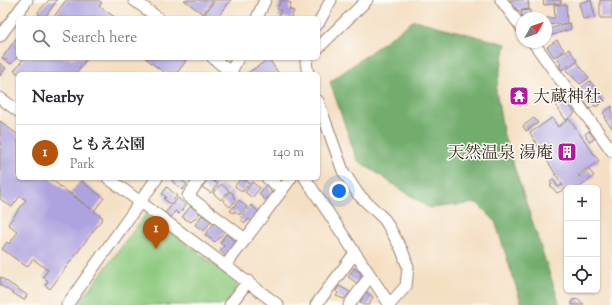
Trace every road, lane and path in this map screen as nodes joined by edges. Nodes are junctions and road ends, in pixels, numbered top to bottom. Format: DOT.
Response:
graph roads {
  1 [pos="27,0"];
  2 [pos="134,0"];
  3 [pos="265,0"];
  4 [pos="331,0"];
  5 [pos="367,0"];
  6 [pos="501,0"];
  7 [pos="155,16"];
  8 [pos="257,16"];
  9 [pos="320,20"];
  10 [pos="516,20"];
  11 [pos="0,36"];
  12 [pos="320,46"];
  13 [pos="537,48"];
  14 [pos="216,60"];
  15 [pos="237,60"];
  16 [pos="307,60"];
  17 [pos="231,72"];
  18 [pos="232,72"];
  19 [pos="308,72"];
  20 [pos="0,98"];
  21 [pos="320,106"];
  22 [pos="16,110"];
  23 [pos="612,151"];
  24 [pos="111,180"];
  25 [pos="156,180"];
  26 [pos="200,180"];
  27 [pos="270,180"];
  28 [pos="289,180"];
  29 [pos="306,180"];
  30 [pos="282,189"];
  31 [pos="139,202"];
  32 [pos="245,239"];
  33 [pos="355,254"];
  34 [pos="226,265"];
  35 [pos="370,276"];
  36 [pos="248,281"];
  37 [pos="70,303"];
  38 [pos="230,305"];
  39 [pos="278,305"];
  40 [pos="316,305"];
  41 [pos="349,305"];
  42 [pos="390,305"];
  1 -- 11 [label="street"];
  2 -- 7 [label="street"];
  3 -- 8 [label="street"];
  4 -- 9 [label="street"];
  5 -- 12 [label="street"];
  6 -- 10 [label="street"];
  13 -- 23 [label="street"];
  14 -- 17 [label="street"];
  15 -- 18 [label="street"];
  16 -- 19 [label="street"];
  20 -- 22 [label="street"];
  21 -- 42 [label="street"];
  24 -- 31 [label="street"];
  25 -- 31 [label="street"];
  26 -- 32 [label="street"];
  27 -- 30 [label="street"];
  28 -- 30 [label="street"];
  29 -- 33 [label="street"];
  30 -- 32 [label="street"];
  31 -- 34 [label="street"];
  31 -- 37 [label="street"];
  32 -- 34 [label="street"];
  33 -- 35 [label="street"];
  33 -- 40 [label="street"];
  34 -- 36 [label="street"];
  35 -- 41 [label="street"];
  35 -- 42 [label="street"];
  36 -- 38 [label="street"];
  36 -- 39 [label="street"];
}
